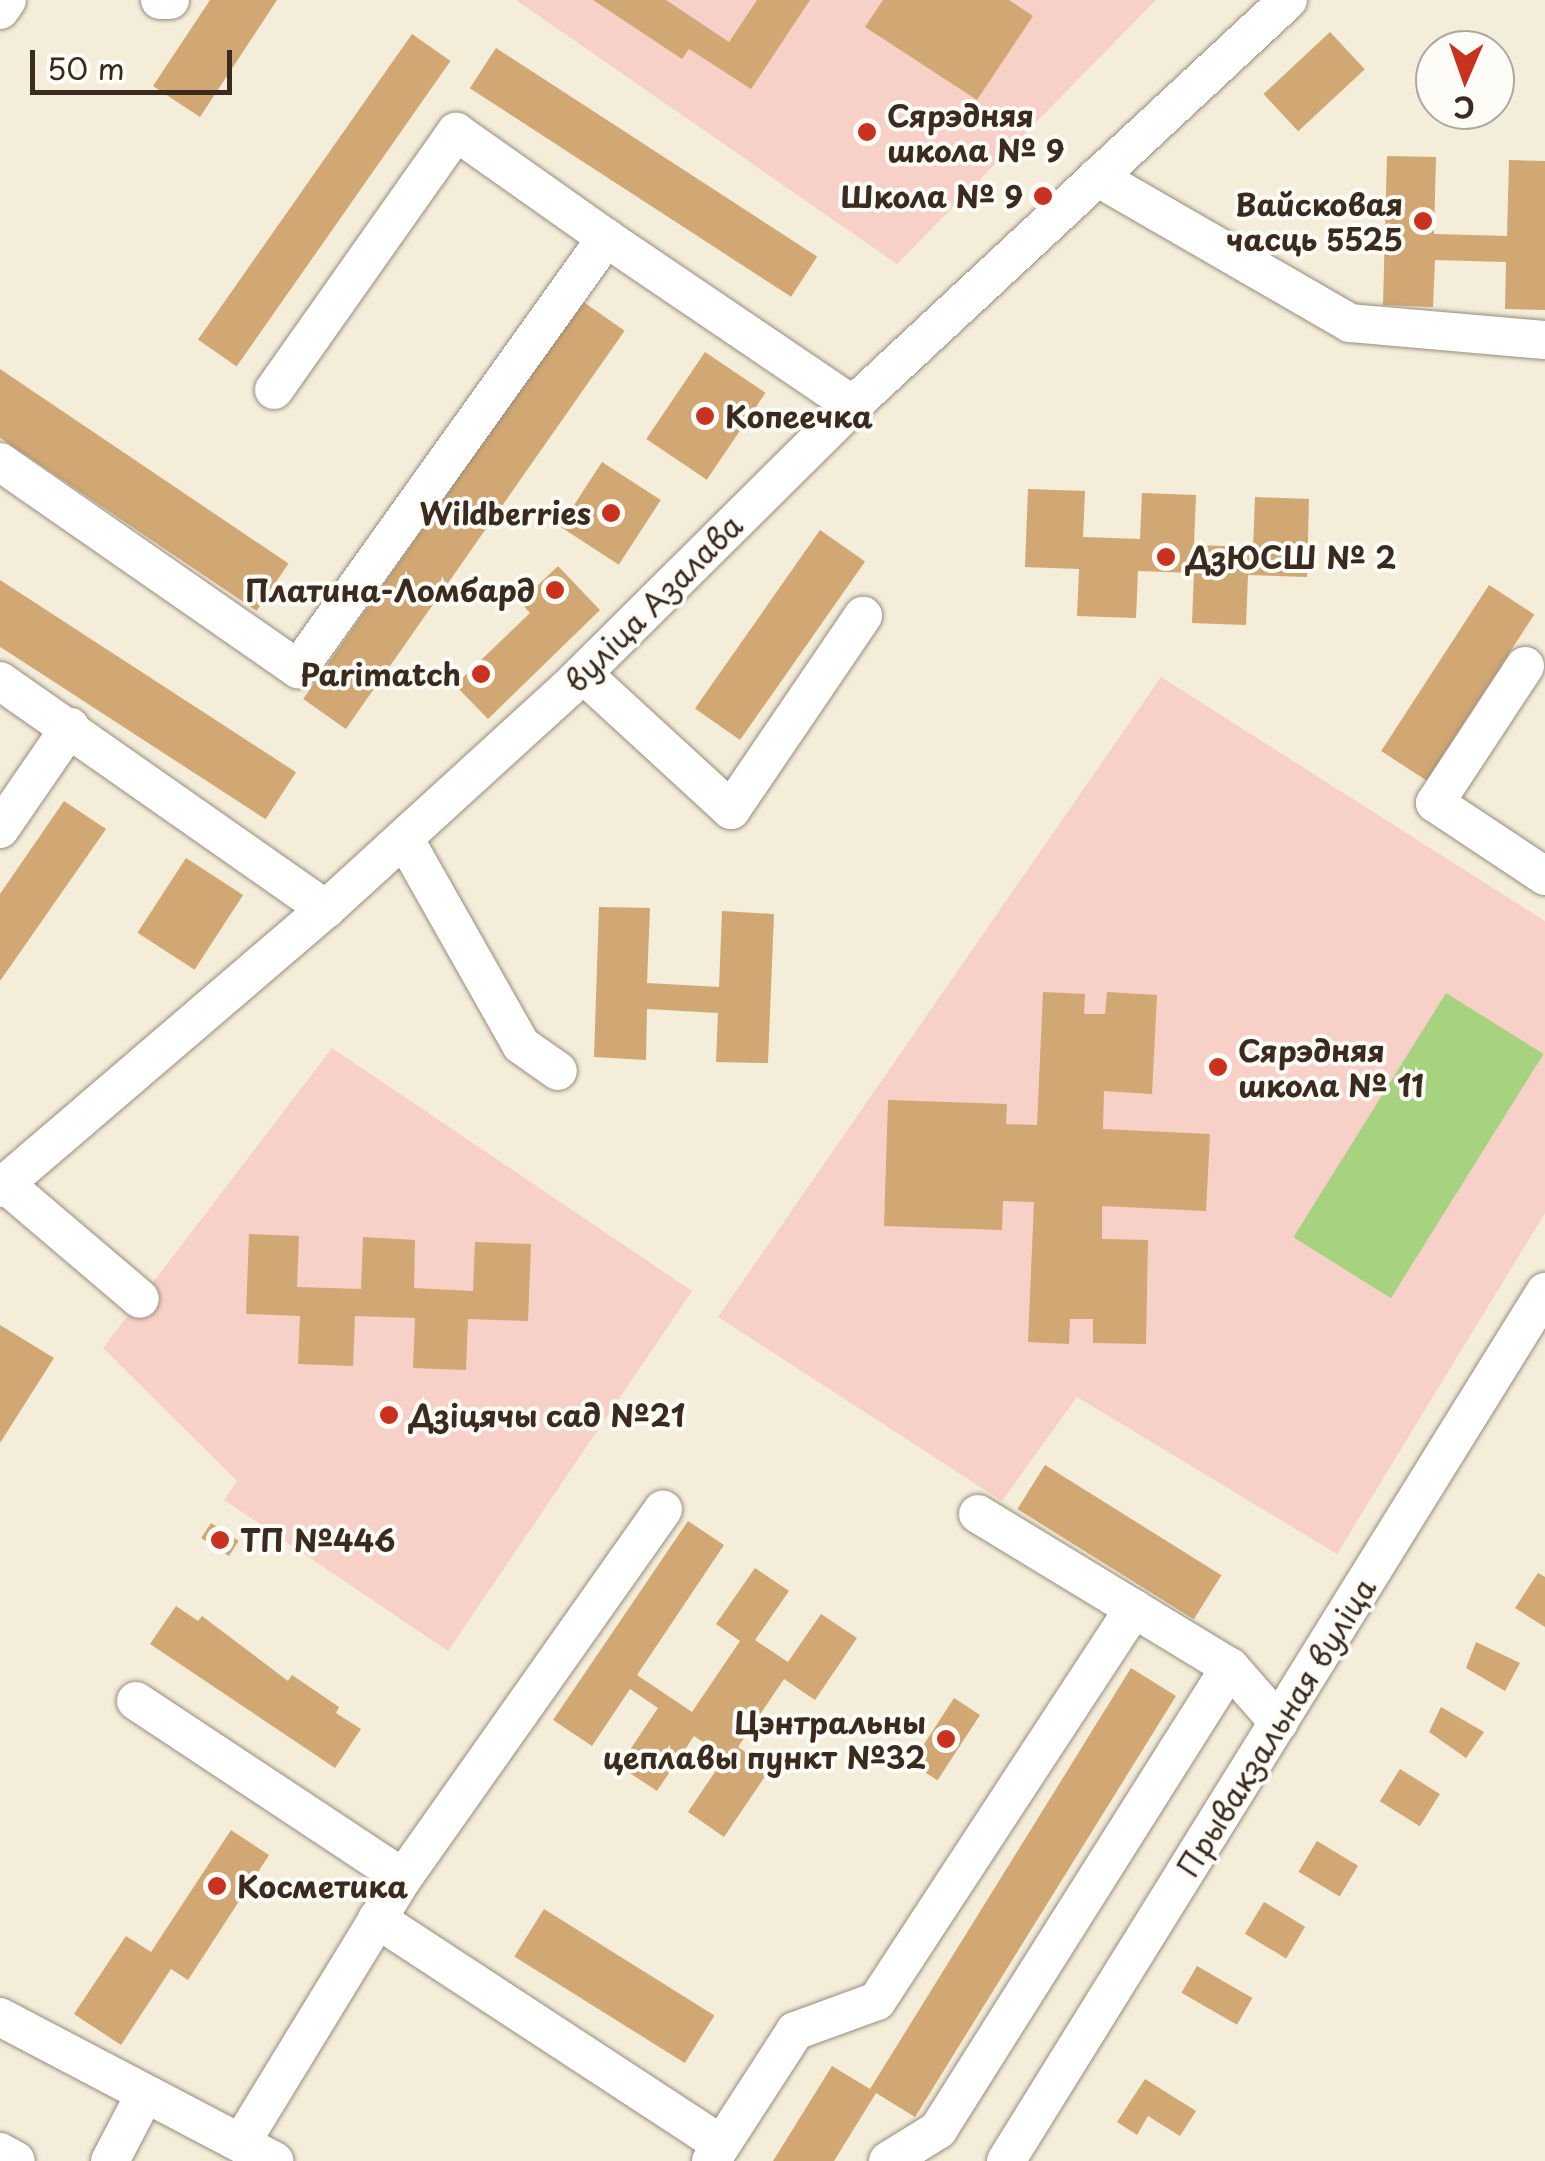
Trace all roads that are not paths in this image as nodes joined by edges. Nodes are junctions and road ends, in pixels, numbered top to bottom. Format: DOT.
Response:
graph roads {
  1 [pos="7,0"];
  2 [pos="160,0"];
  3 [pos="170,0"];
  4 [pos="1270,6"];
  5 [pos="0,10"];
  6 [pos="1097,178"];
  7 [pos="606,238"];
  8 [pos="1545,340"];
  9 [pos="274,390"];
  10 [pos="852,405"];
  11 [pos="0,462"];
  12 [pos="863,616"];
  13 [pos="1525,666"];
  14 [pos="582,674"];
  15 [pos="0,681"];
  16 [pos="70,727"];
  17 [pos="0,829"];
  18 [pos="404,838"];
  19 [pos="1539,859"];
  20 [pos="326,909"];
  21 [pos="558,1070"];
  22 [pos="2,1186"];
  23 [pos="1545,1292"];
  24 [pos="140,1299"];
  25 [pos="664,1509"];
  26 [pos="978,1514"];
  27 [pos="1134,1609"];
  28 [pos="1230,1667"];
  29 [pos="136,1701"];
  30 [pos="1279,1723"];
  31 [pos="403,1878"];
  32 [pos="378,1920"];
  33 [pos="0,2016"];
  34 [pos="144,2096"];
  35 [pos="241,2143"];
  36 [pos="0,2152"];
  37 [pos="716,2153"];
  38 [pos="16,2161"];
  39 [pos="110,2161"];
  40 [pos="274,2161"];
  41 [pos="888,2161"];
  42 [pos="1006,2161"];
  1 -- 5 [label="street"];
  2 -- 3 [label="street"];
  4 -- 6 [label="street, вуліца Азалава"];
  6 -- 8 [label="street"];
  6 -- 10 [label="street, вуліца Азалава"];
  7 -- 9 [label="street"];
  7 -- 10 [label="street"];
  7 -- 11 [label="street"];
  10 -- 14 [label="street, вуліца Азалава"];
  12 -- 14 [label="street"];
  13 -- 19 [label="street"];
  14 -- 18 [label="street, вуліца Азалава"];
  15 -- 16 [label="street"];
  16 -- 17 [label="street"];
  16 -- 20 [label="street"];
  18 -- 20 [label="street, вуліца Азалава"];
  18 -- 21 [label="street"];
  20 -- 22 [label="street, вуліца Азалава"];
  22 -- 24 [label="street"];
  23 -- 30 [label="street, Прывакзальная вуліца"];
  25 -- 31 [label="street"];
  26 -- 27 [label="street"];
  27 -- 28 [label="street"];
  27 -- 37 [label="street"];
  28 -- 30 [label="street"];
  28 -- 41 [label="street"];
  29 -- 31 [label="street"];
  30 -- 42 [label="street, Прывакзальная вуліца"];
  31 -- 32 [label="street"];
  32 -- 35 [label="street"];
  32 -- 37 [label="street"];
  33 -- 34 [label="street"];
  34 -- 35 [label="street"];
  34 -- 39 [label="street"];
  35 -- 40 [label="street"];
  36 -- 38 [label="street"];
}
